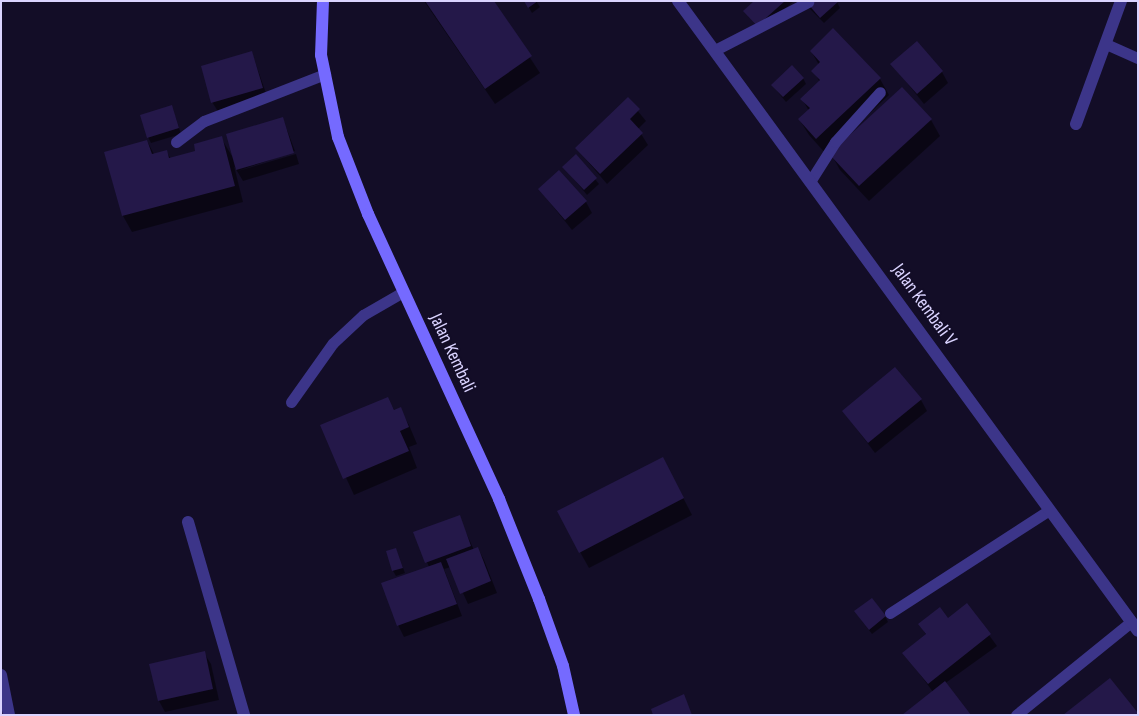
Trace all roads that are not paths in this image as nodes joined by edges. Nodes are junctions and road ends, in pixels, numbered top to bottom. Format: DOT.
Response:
graph roads {
  1 [pos="323,1"];
  2 [pos="678,1"];
  3 [pos="1121,1"];
  4 [pos="808,2"];
  5 [pos="1106,44"];
  6 [pos="715,50"];
  7 [pos="1138,58"];
  8 [pos="325,74"];
  9 [pos="880,92"];
  10 [pos="1076,124"];
  11 [pos="176,142"];
  12 [pos="810,180"];
  13 [pos="403,292"];
  14 [pos="291,402"];
  15 [pos="1050,510"];
  16 [pos="188,522"];
  17 [pos="890,614"];
  18 [pos="1134,627"];
  19 [pos="1,675"];
  20 [pos="9,715"];
  21 [pos="244,715"];
  22 [pos="574,715"];
  23 [pos="1016,715"];
  1 -- 8 [label="street, Jalan Kembali"];
  2 -- 6 [label="street, Jalan Kembali V"];
  3 -- 5 [label="street"];
  4 -- 6 [label="lane"];
  5 -- 7 [label="lane"];
  5 -- 10 [label="street"];
  6 -- 12 [label="street, Jalan Kembali V"];
  8 -- 11 [label="lane"];
  8 -- 13 [label="street, Jalan Kembali"];
  9 -- 12 [label="lane"];
  12 -- 15 [label="street, Jalan Kembali V"];
  13 -- 14 [label="lane"];
  13 -- 22 [label="street, Jalan Kembali"];
  15 -- 17 [label="lane"];
  15 -- 18 [label="street, Jalan Kembali V"];
  16 -- 21 [label="street"];
  18 -- 23 [label="lane"];
  19 -- 20 [label="street"];
}
